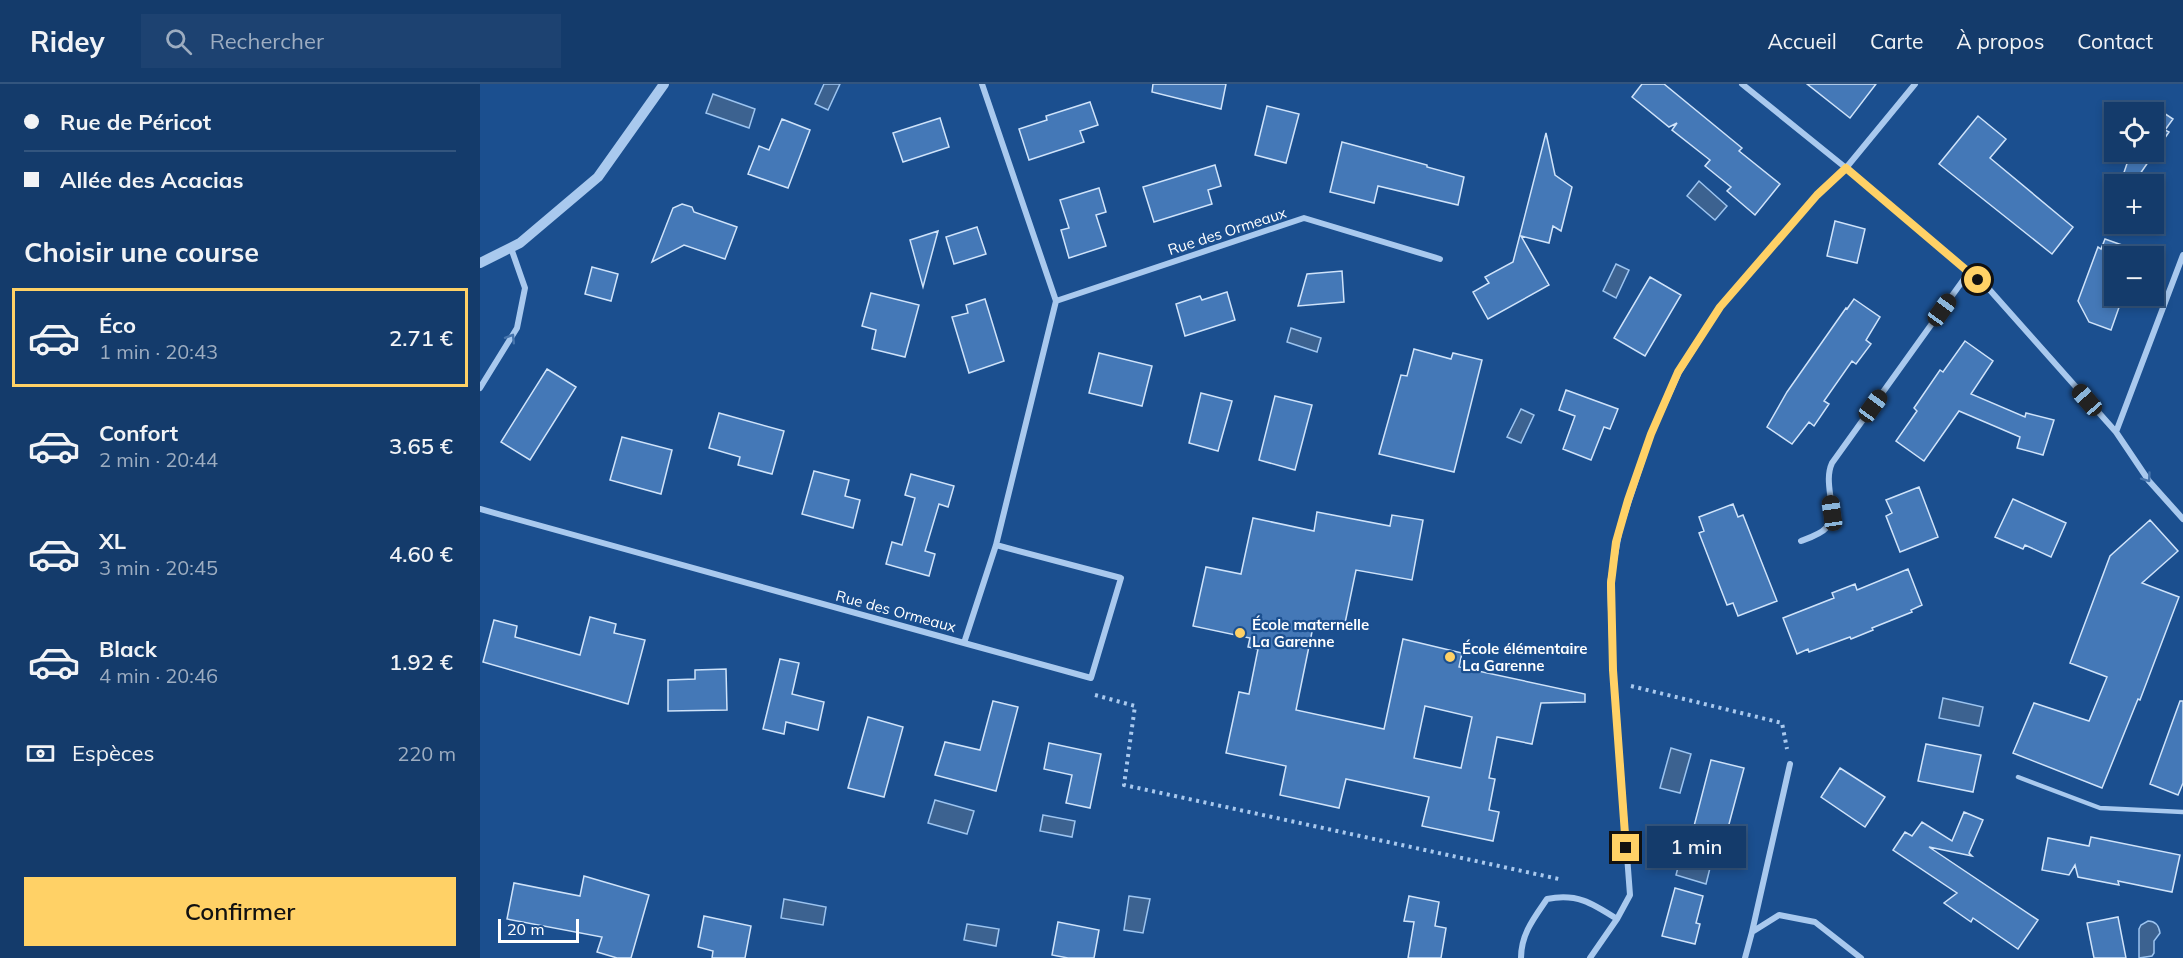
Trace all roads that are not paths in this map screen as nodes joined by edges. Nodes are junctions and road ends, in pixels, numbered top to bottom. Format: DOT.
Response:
graph roads {
  1 [pos="664,84"];
  2 [pos="982,84"];
  3 [pos="1742,84"];
  4 [pos="1915,84"];
  5 [pos="1846,168"];
  6 [pos="511,248"];
  7 [pos="2183,255"];
  8 [pos="1440,259"];
  9 [pos="480,262"];
  10 [pos="1969,272"];
  11 [pos="1056,301"];
  12 [pos="480,388"];
  13 [pos="2116,432"];
  14 [pos="480,509"];
  15 [pos="2183,519"];
  16 [pos="1801,542"];
  17 [pos="996,544"];
  18 [pos="964,643"];
  19 [pos="1790,764"];
  20 [pos="2018,777"];
  21 [pos="2183,812"];
  22 [pos="1617,919"];
  23 [pos="1752,932"];
  24 [pos="1521,958"];
  25 [pos="1590,958"];
  26 [pos="1745,958"];
  27 [pos="1861,958"];
  1 -- 6 [label="street"];
  2 -- 11 [label="street"];
  3 -- 5 [label="street"];
  4 -- 5 [label="street"];
  5 -- 10 [label="street"];
  5 -- 22 [label="street"];
  6 -- 9 [label="street"];
  12 -- 6 [label="street, one-way"];
  7 -- 13 [label="street"];
  8 -- 11 [label="street, Rue des Ormeaux"];
  10 -- 13 [label="street"];
  10 -- 16 [label="street"];
  11 -- 17 [label="street, Rue des Ormeaux"];
  13 -- 15 [label="street, one-way"];
  14 -- 18 [label="street, Rue des Ormeaux"];
  17 -- 18 [label="street, Rue des Ormeaux"];
  17 -- 18 [label="street"];
  19 -- 23 [label="street"];
  20 -- 21 [label="lane"];
  22 -- 24 [label="street"];
  22 -- 25 [label="street"];
  23 -- 26 [label="street"];
  23 -- 27 [label="street"];
}
